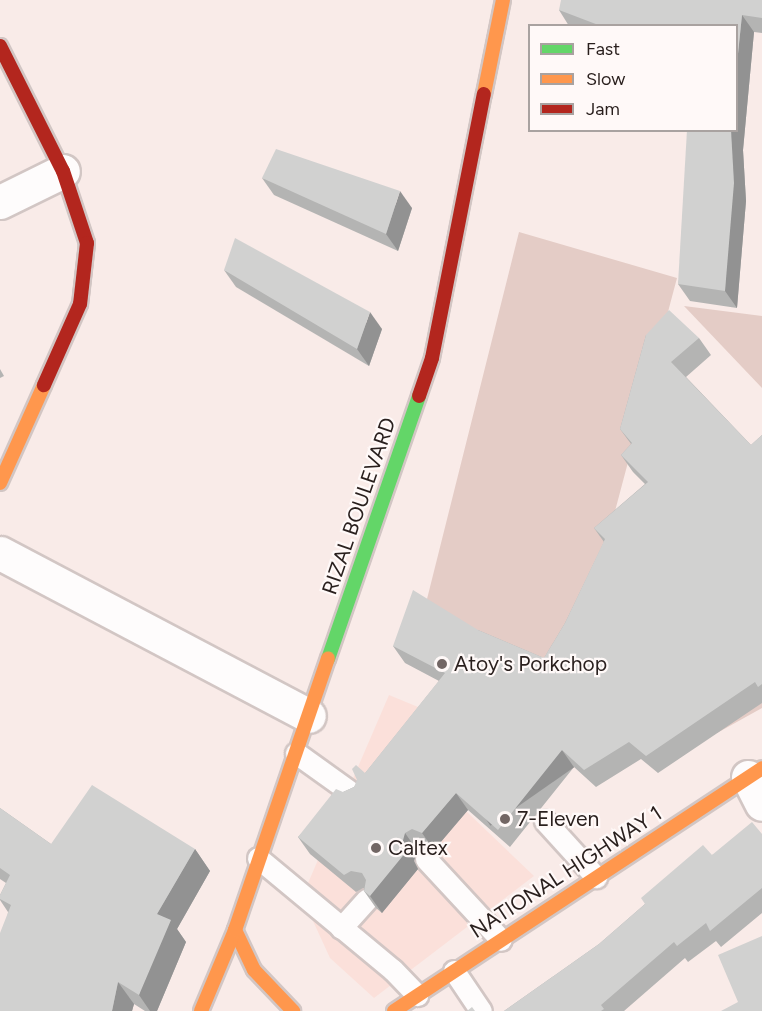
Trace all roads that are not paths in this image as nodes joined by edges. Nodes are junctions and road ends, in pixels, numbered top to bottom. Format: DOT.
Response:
graph roads {
  1 [pos="503,0"];
  2 [pos="0,46"];
  3 [pos="63,171"];
  4 [pos="0,202"];
  5 [pos="0,483"];
  6 [pos="0,552"];
  7 [pos="309,716"];
  8 [pos="296,753"];
  9 [pos="757,783"];
  10 [pos="356,796"];
  11 [pos="545,820"];
  12 [pos="258,858"];
  13 [pos="426,860"];
  14 [pos="596,877"];
  15 [pos="366,900"];
  16 [pos="341,928"];
  17 [pos="235,930"];
  18 [pos="501,940"];
  19 [pos="454,970"];
  20 [pos="417,995"];
  21 [pos="201,1011"];
  22 [pos="294,1011"];
  23 [pos="394,1011"];
  24 [pos="481,1011"];
  1 -- 7 [label="main road, RIZAL BOULEVARD"];
  2 -- 3 [label="main road"];
  3 -- 4 [label="street"];
  3 -- 5 [label="main road"];
  6 -- 7 [label="street"];
  7 -- 8 [label="main road, RIZAL BOULEVARD"];
  8 -- 10 [label="lane"];
  8 -- 12 [label="main road, RIZAL BOULEVARD"];
  9 -- 14 [label="main road, NATIONAL HIGHWAY 1"];
  11 -- 14 [label="lane"];
  12 -- 16 [label="lane"];
  12 -- 17 [label="main road, RIZAL BOULEVARD"];
  13 -- 18 [label="lane"];
  14 -- 18 [label="main road, NATIONAL HIGHWAY 1"];
  15 -- 16 [label="lane"];
  16 -- 20 [label="lane"];
  17 -- 21 [label="main road, RIZAL BOULEVARD"];
  17 -- 22 [label="main road"];
  18 -- 19 [label="main road, NATIONAL HIGHWAY 1"];
  19 -- 20 [label="main road, NATIONAL HIGHWAY 1"];
  19 -- 24 [label="lane"];
  20 -- 23 [label="main road, NATIONAL HIGHWAY 1"];
}
